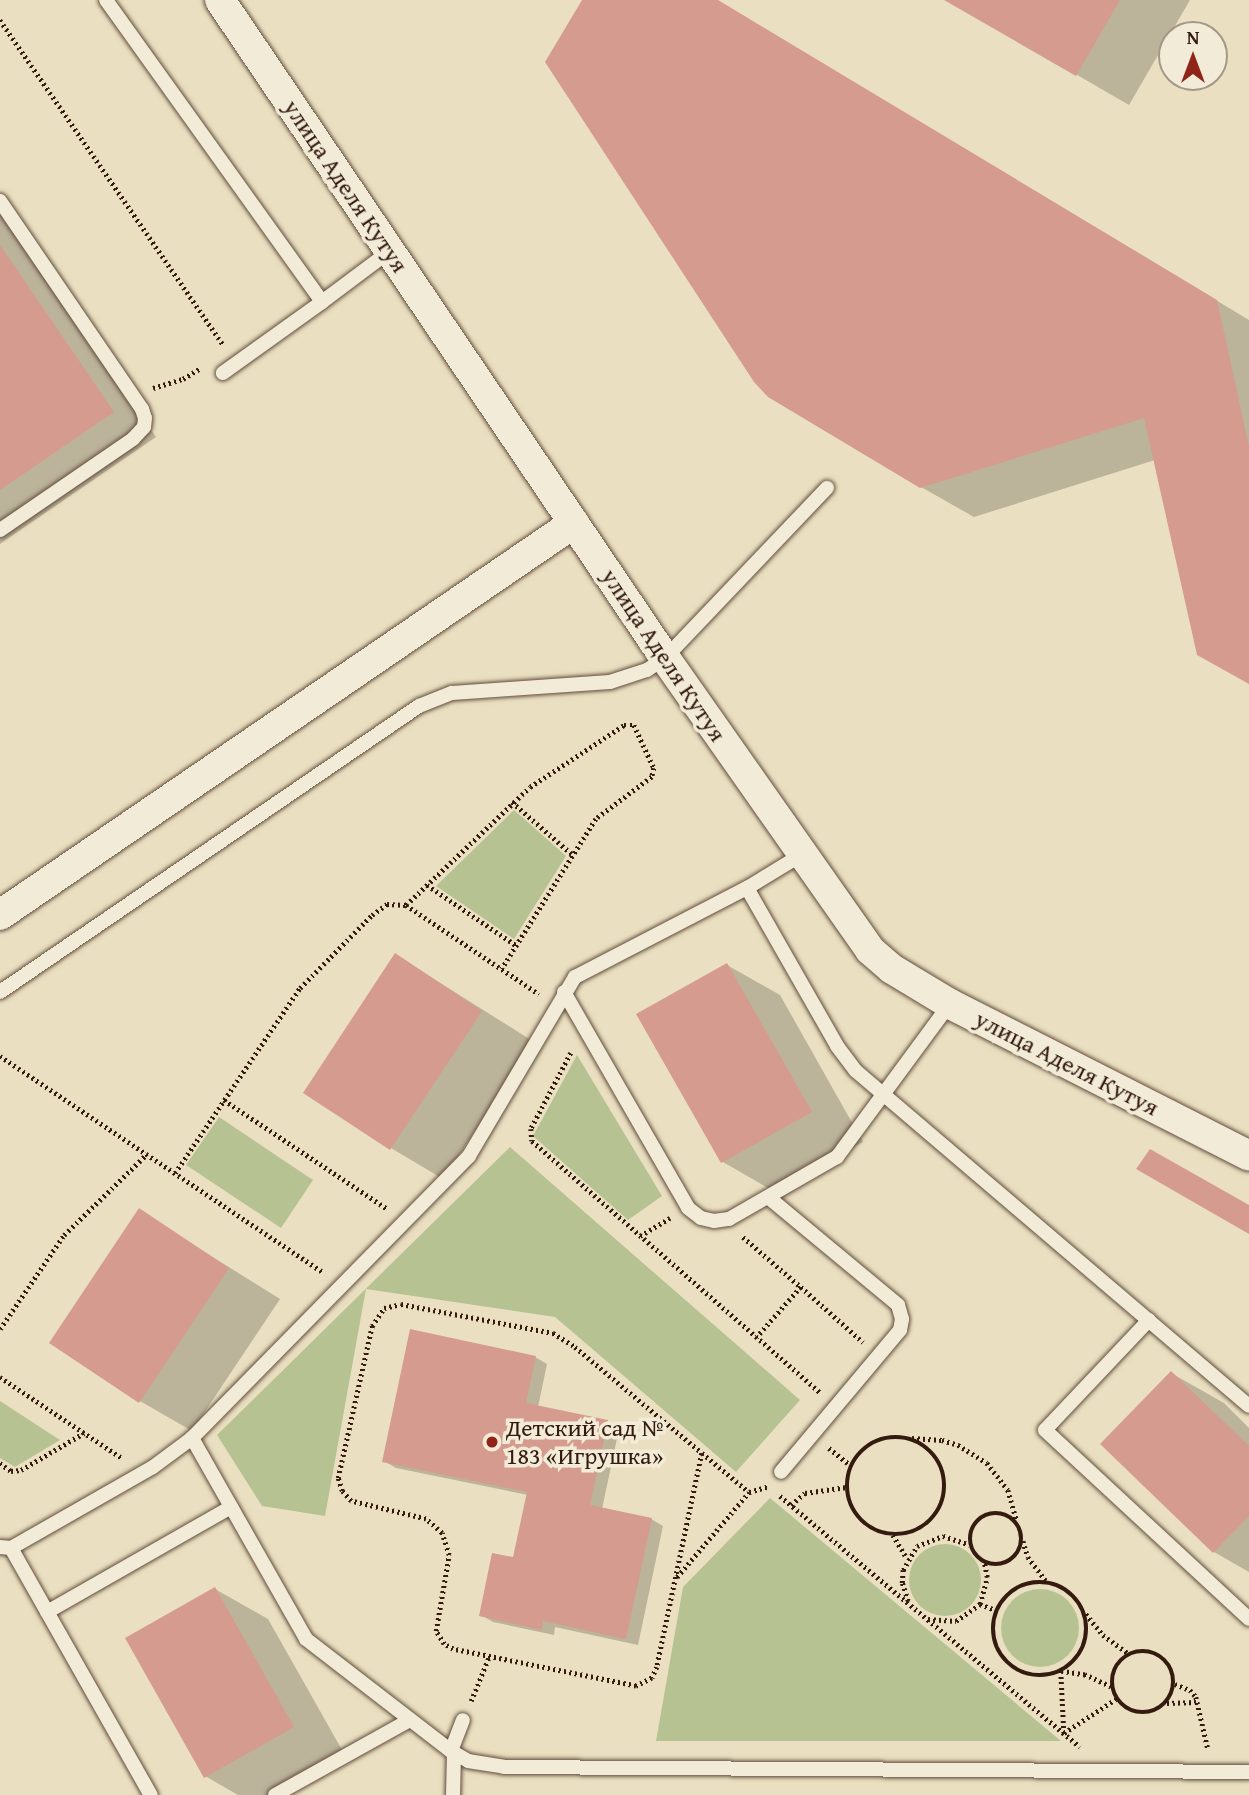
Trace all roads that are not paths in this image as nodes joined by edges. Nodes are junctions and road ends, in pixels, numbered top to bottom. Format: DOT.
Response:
graph roads {
  1 [pos="106,0"];
  2 [pos="220,0"];
  3 [pos="0,201"];
  4 [pos="390,251"];
  5 [pos="322,302"];
  6 [pos="223,373"];
  7 [pos="827,488"];
  8 [pos="574,523"];
  9 [pos="0,530"];
  10 [pos="665,658"];
  11 [pos="800,855"];
  12 [pos="747,888"];
  13 [pos="0,915"];
  14 [pos="0,992"];
  15 [pos="561,999"];
  16 [pos="950,1004"];
  17 [pos="884,1094"];
  18 [pos="1249,1156"];
  19 [pos="768,1197"];
  20 [pos="1149,1320"];
  21 [pos="1249,1406"];
  22 [pos="191,1438"];
  23 [pos="781,1472"];
  24 [pos="231,1507"];
  25 [pos="5,1547"];
  26 [pos="47,1612"];
  27 [pos="1249,1619"];
  28 [pos="410,1720"];
  29 [pos="463,1720"];
  30 [pos="452,1752"];
  31 [pos="1249,1772"];
  32 [pos="151,1795"];
  33 [pos="275,1795"];
  34 [pos="453,1795"];
  1 -- 5 [label="lane"];
  2 -- 4 [label="street, улица Аделя Кутуя"];
  3 -- 9 [label="lane"];
  4 -- 5 [label="lane"];
  4 -- 8 [label="street, улица Аделя Кутуя"];
  5 -- 6 [label="lane"];
  7 -- 10 [label="lane"];
  8 -- 10 [label="street, улица Аделя Кутуя"];
  8 -- 13 [label="street"];
  10 -- 11 [label="street, улица Аделя Кутуя"];
  10 -- 14 [label="lane"];
  11 -- 12 [label="lane"];
  11 -- 16 [label="street, улица Аделя Кутуя"];
  12 -- 15 [label="lane"];
  12 -- 17 [label="lane"];
  15 -- 19 [label="lane"];
  15 -- 22 [label="lane"];
  16 -- 17 [label="lane"];
  16 -- 18 [label="street, улица Аделя Кутуя"];
  17 -- 19 [label="lane"];
  17 -- 20 [label="lane"];
  19 -- 23 [label="lane"];
  20 -- 21 [label="lane"];
  20 -- 27 [label="lane"];
  22 -- 24 [label="lane"];
  22 -- 25 [label="lane"];
  24 -- 26 [label="lane"];
  24 -- 28 [label="lane"];
  25 -- 26 [label="lane"];
  26 -- 32 [label="lane"];
  28 -- 30 [label="lane"];
  28 -- 33 [label="lane"];
  29 -- 30 [label="lane"];
  30 -- 31 [label="lane"];
  30 -- 34 [label="lane"];
}
